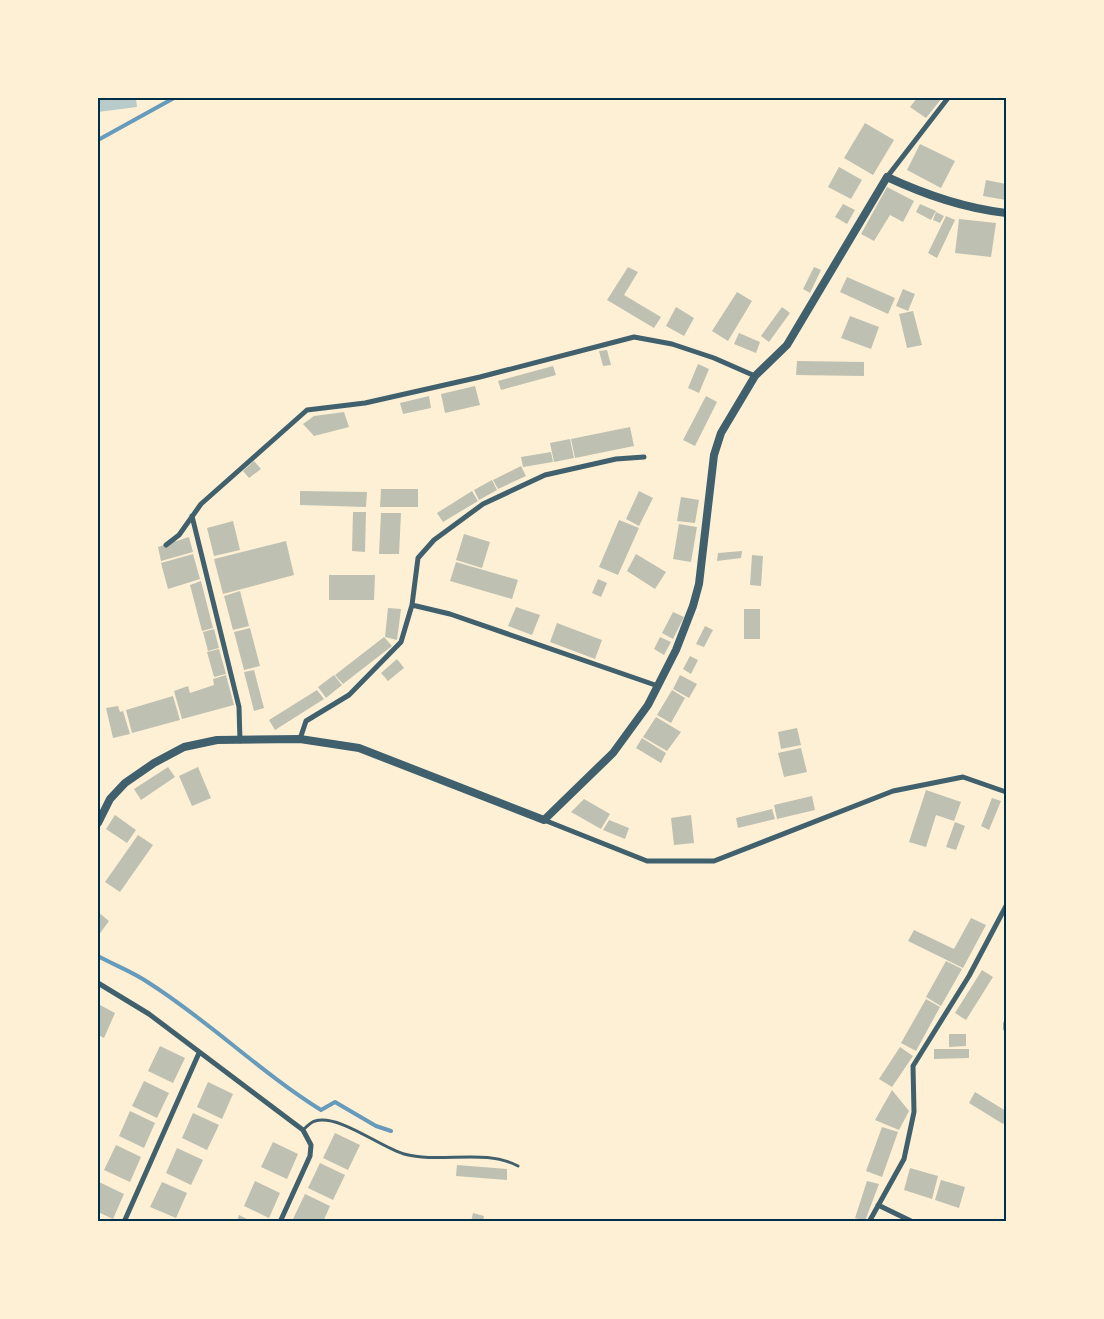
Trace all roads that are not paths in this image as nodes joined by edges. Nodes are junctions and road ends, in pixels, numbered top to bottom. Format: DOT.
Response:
graph roads {
  1 [pos="948,98"];
  2 [pos="886,177"];
  3 [pos="1006,213"];
  4 [pos="755,376"];
  5 [pos="644,457"];
  6 [pos="192,516"];
  7 [pos="166,545"];
  8 [pos="412,605"];
  9 [pos="658,686"];
  10 [pos="300,739"];
  11 [pos="240,741"];
  12 [pos="1006,792"];
  13 [pos="544,820"];
  14 [pos="98,823"];
  15 [pos="1006,906"];
  16 [pos="98,983"];
  17 [pos="1006,1023"];
  18 [pos="1006,1029"];
  19 [pos="199,1053"];
  20 [pos="303,1130"];
  21 [pos="518,1166"];
  22 [pos="878,1205"];
  23 [pos="124,1222"];
  24 [pos="280,1222"];
  25 [pos="869,1222"];
  26 [pos="913,1222"];
  1 -- 2 [label="street"];
  2 -- 3 [label="street"];
  2 -- 4 [label="street"];
  4 -- 6 [label="street"];
  4 -- 9 [label="street"];
  5 -- 8 [label="street"];
  6 -- 7 [label="street"];
  6 -- 11 [label="street"];
  8 -- 9 [label="street"];
  8 -- 10 [label="street"];
  9 -- 13 [label="street"];
  10 -- 11 [label="street"];
  10 -- 13 [label="street"];
  11 -- 14 [label="street"];
  12 -- 13 [label="street"];
  15 -- 22 [label="street"];
  16 -- 19 [label="street"];
  17 -- 18 [label="street"];
  19 -- 20 [label="street"];
  19 -- 23 [label="street"];
  20 -- 21 [label="lane"];
  20 -- 24 [label="street"];
  22 -- 25 [label="street"];
  22 -- 26 [label="street"];
}
